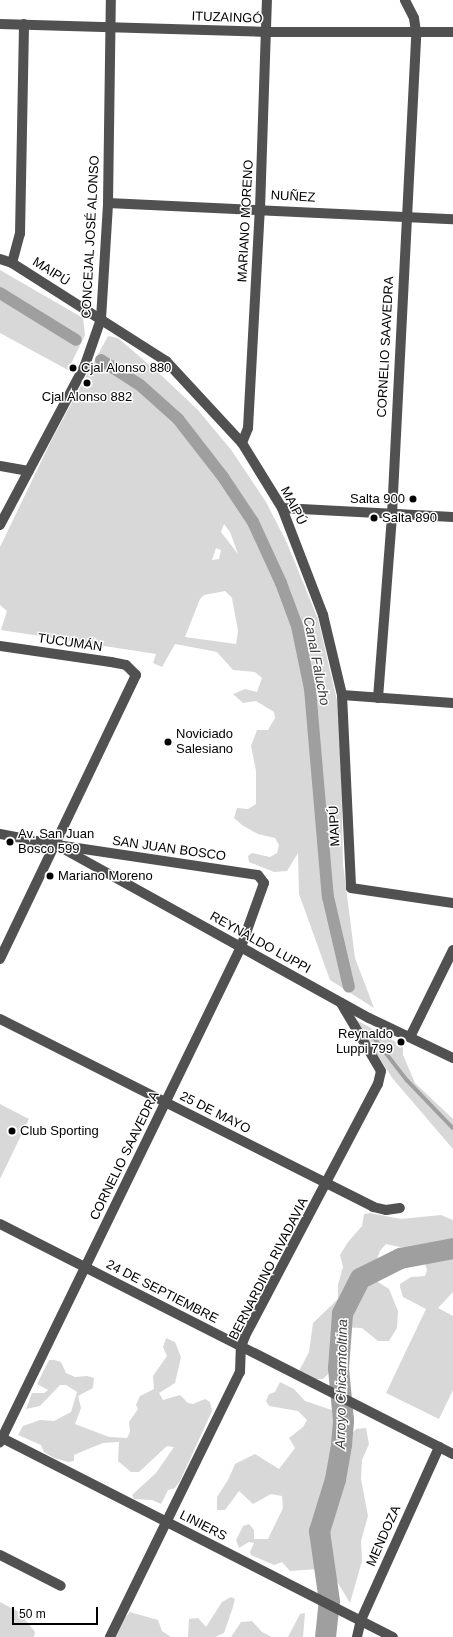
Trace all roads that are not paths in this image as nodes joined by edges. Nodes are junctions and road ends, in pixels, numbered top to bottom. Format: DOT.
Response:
graph roads {
  1 [pos="111,0"];
  2 [pos="267,0"];
  3 [pos="405,0"];
  4 [pos="0,24"];
  5 [pos="24,24"];
  6 [pos="111,27"];
  7 [pos="267,32"];
  8 [pos="416,32"];
  9 [pos="453,32"];
  10 [pos="108,203"];
  11 [pos="260,208"];
  12 [pos="405,216"];
  13 [pos="453,219"];
  14 [pos="0,259"];
  15 [pos="12,263"];
  16 [pos="101,319"];
  17 [pos="242,443"];
  18 [pos="0,466"];
  19 [pos="29,471"];
  20 [pos="282,508"];
  21 [pos="392,514"];
  22 [pos="453,517"];
  23 [pos="0,525"];
  24 [pos="0,646"];
  25 [pos="342,695"];
  26 [pos="378,698"];
  27 [pos="453,703"];
  28 [pos="0,834"];
  29 [pos="57,845"];
  30 [pos="263,878"];
  31 [pos="453,903"];
  32 [pos="241,947"];
  33 [pos="453,950"];
  34 [pos="0,959"];
  35 [pos="341,1002"];
  36 [pos="0,1019"];
  37 [pos="410,1037"];
  38 [pos="453,1058"];
  39 [pos="165,1103"];
  40 [pos="327,1184"];
  41 [pos="400,1208"];
  42 [pos="0,1224"];
  43 [pos="85,1267"];
  44 [pos="241,1346"];
  45 [pos="1,1439"];
  46 [pos="439,1447"];
  47 [pos="453,1454"];
  48 [pos="168,1523"];
  49 [pos="0,1555"];
  50 [pos="61,1586"];
  51 [pos="361,1620"];
  52 [pos="110,1637"];
  53 [pos="357,1637"];
  54 [pos="393,1637"];
  1 -- 6 [label="street, CONCEJAL JOSÉ ALONSO"];
  2 -- 7 [label="street, MARIANO MORENO"];
  3 -- 8 [label="street, CORNELIO SAAVEDRA"];
  4 -- 5 [label="street, ITUZAINGÓ"];
  5 -- 6 [label="street, ITUZAINGÓ"];
  5 -- 15 [label="street"];
  6 -- 7 [label="street, ITUZAINGÓ"];
  6 -- 10 [label="street, CONCEJAL JOSÉ ALONSO"];
  7 -- 8 [label="street, ITUZAINGÓ"];
  7 -- 11 [label="street, MARIANO MORENO"];
  8 -- 9 [label="street, ITUZAINGÓ"];
  8 -- 12 [label="street, CORNELIO SAAVEDRA"];
  10 -- 11 [label="street, NUÑEZ"];
  10 -- 16 [label="street, CONCEJAL JOSÉ ALONSO"];
  11 -- 12 [label="street, NUÑEZ"];
  11 -- 17 [label="street, MARIANO MORENO"];
  12 -- 13 [label="street, NUÑEZ"];
  12 -- 21 [label="street, CORNELIO SAAVEDRA"];
  14 -- 15 [label="street, MAIPÚ"];
  15 -- 16 [label="street, MAIPÚ"];
  16 -- 17 [label="street, MAIPÚ"];
  16 -- 19 [label="street, CONCEJAL JOSÉ ALONSO"];
  17 -- 20 [label="street, MAIPÚ"];
  18 -- 19 [label="street"];
  19 -- 23 [label="street, CONCEJAL JOSÉ ALONSO"];
  20 -- 21 [label="street"];
  20 -- 25 [label="street, MAIPÚ"];
  21 -- 22 [label="street"];
  21 -- 26 [label="street, CORNELIO SAAVEDRA"];
  24 -- 29 [label="street, TUCUMÁN"];
  25 -- 26 [label="street"];
  25 -- 31 [label="street, MAIPÚ"];
  26 -- 27 [label="street"];
  28 -- 29 [label="street, SAN JUAN BOSCO"];
  29 -- 30 [label="street, SAN JUAN BOSCO"];
  29 -- 32 [label="street, REYNALDO LUPPI"];
  29 -- 34 [label="street"];
  30 -- 32 [label="street, CORNELIO SAAVEDRA"];
  32 -- 35 [label="street, REYNALDO LUPPI"];
  32 -- 39 [label="street, CORNELIO SAAVEDRA"];
  33 -- 37 [label="street"];
  35 -- 37 [label="street, REYNALDO LUPPI"];
  35 -- 40 [label="street, BERNARDINO RIVADAVIA"];
  36 -- 39 [label="street, 25 DE MAYO"];
  37 -- 38 [label="street, REYNALDO LUPPI"];
  39 -- 40 [label="street, 25 DE MAYO"];
  39 -- 43 [label="street, CORNELIO SAAVEDRA"];
  40 -- 41 [label="street, 25 DE MAYO"];
  40 -- 44 [label="street, BERNARDINO RIVADAVIA"];
  42 -- 43 [label="street, 24 DE SEPTIEMBRE"];
  43 -- 44 [label="street, 24 DE SEPTIEMBRE"];
  43 -- 45 [label="street, CORNELIO SAAVEDRA"];
  44 -- 46 [label="street, 24 DE SEPTIEMBRE"];
  44 -- 48 [label="street, BERNARDINO RIVADAVIA"];
  45 -- 48 [label="street, LINIERS"];
  46 -- 47 [label="street, 24 DE SEPTIEMBRE"];
  46 -- 51 [label="street, MENDOZA"];
  48 -- 51 [label="street, LINIERS"];
  48 -- 52 [label="street, BERNARDINO RIVADAVIA"];
  49 -- 50 [label="street"];
  51 -- 53 [label="street, MENDOZA"];
  51 -- 54 [label="street, LINIERS"];
}
